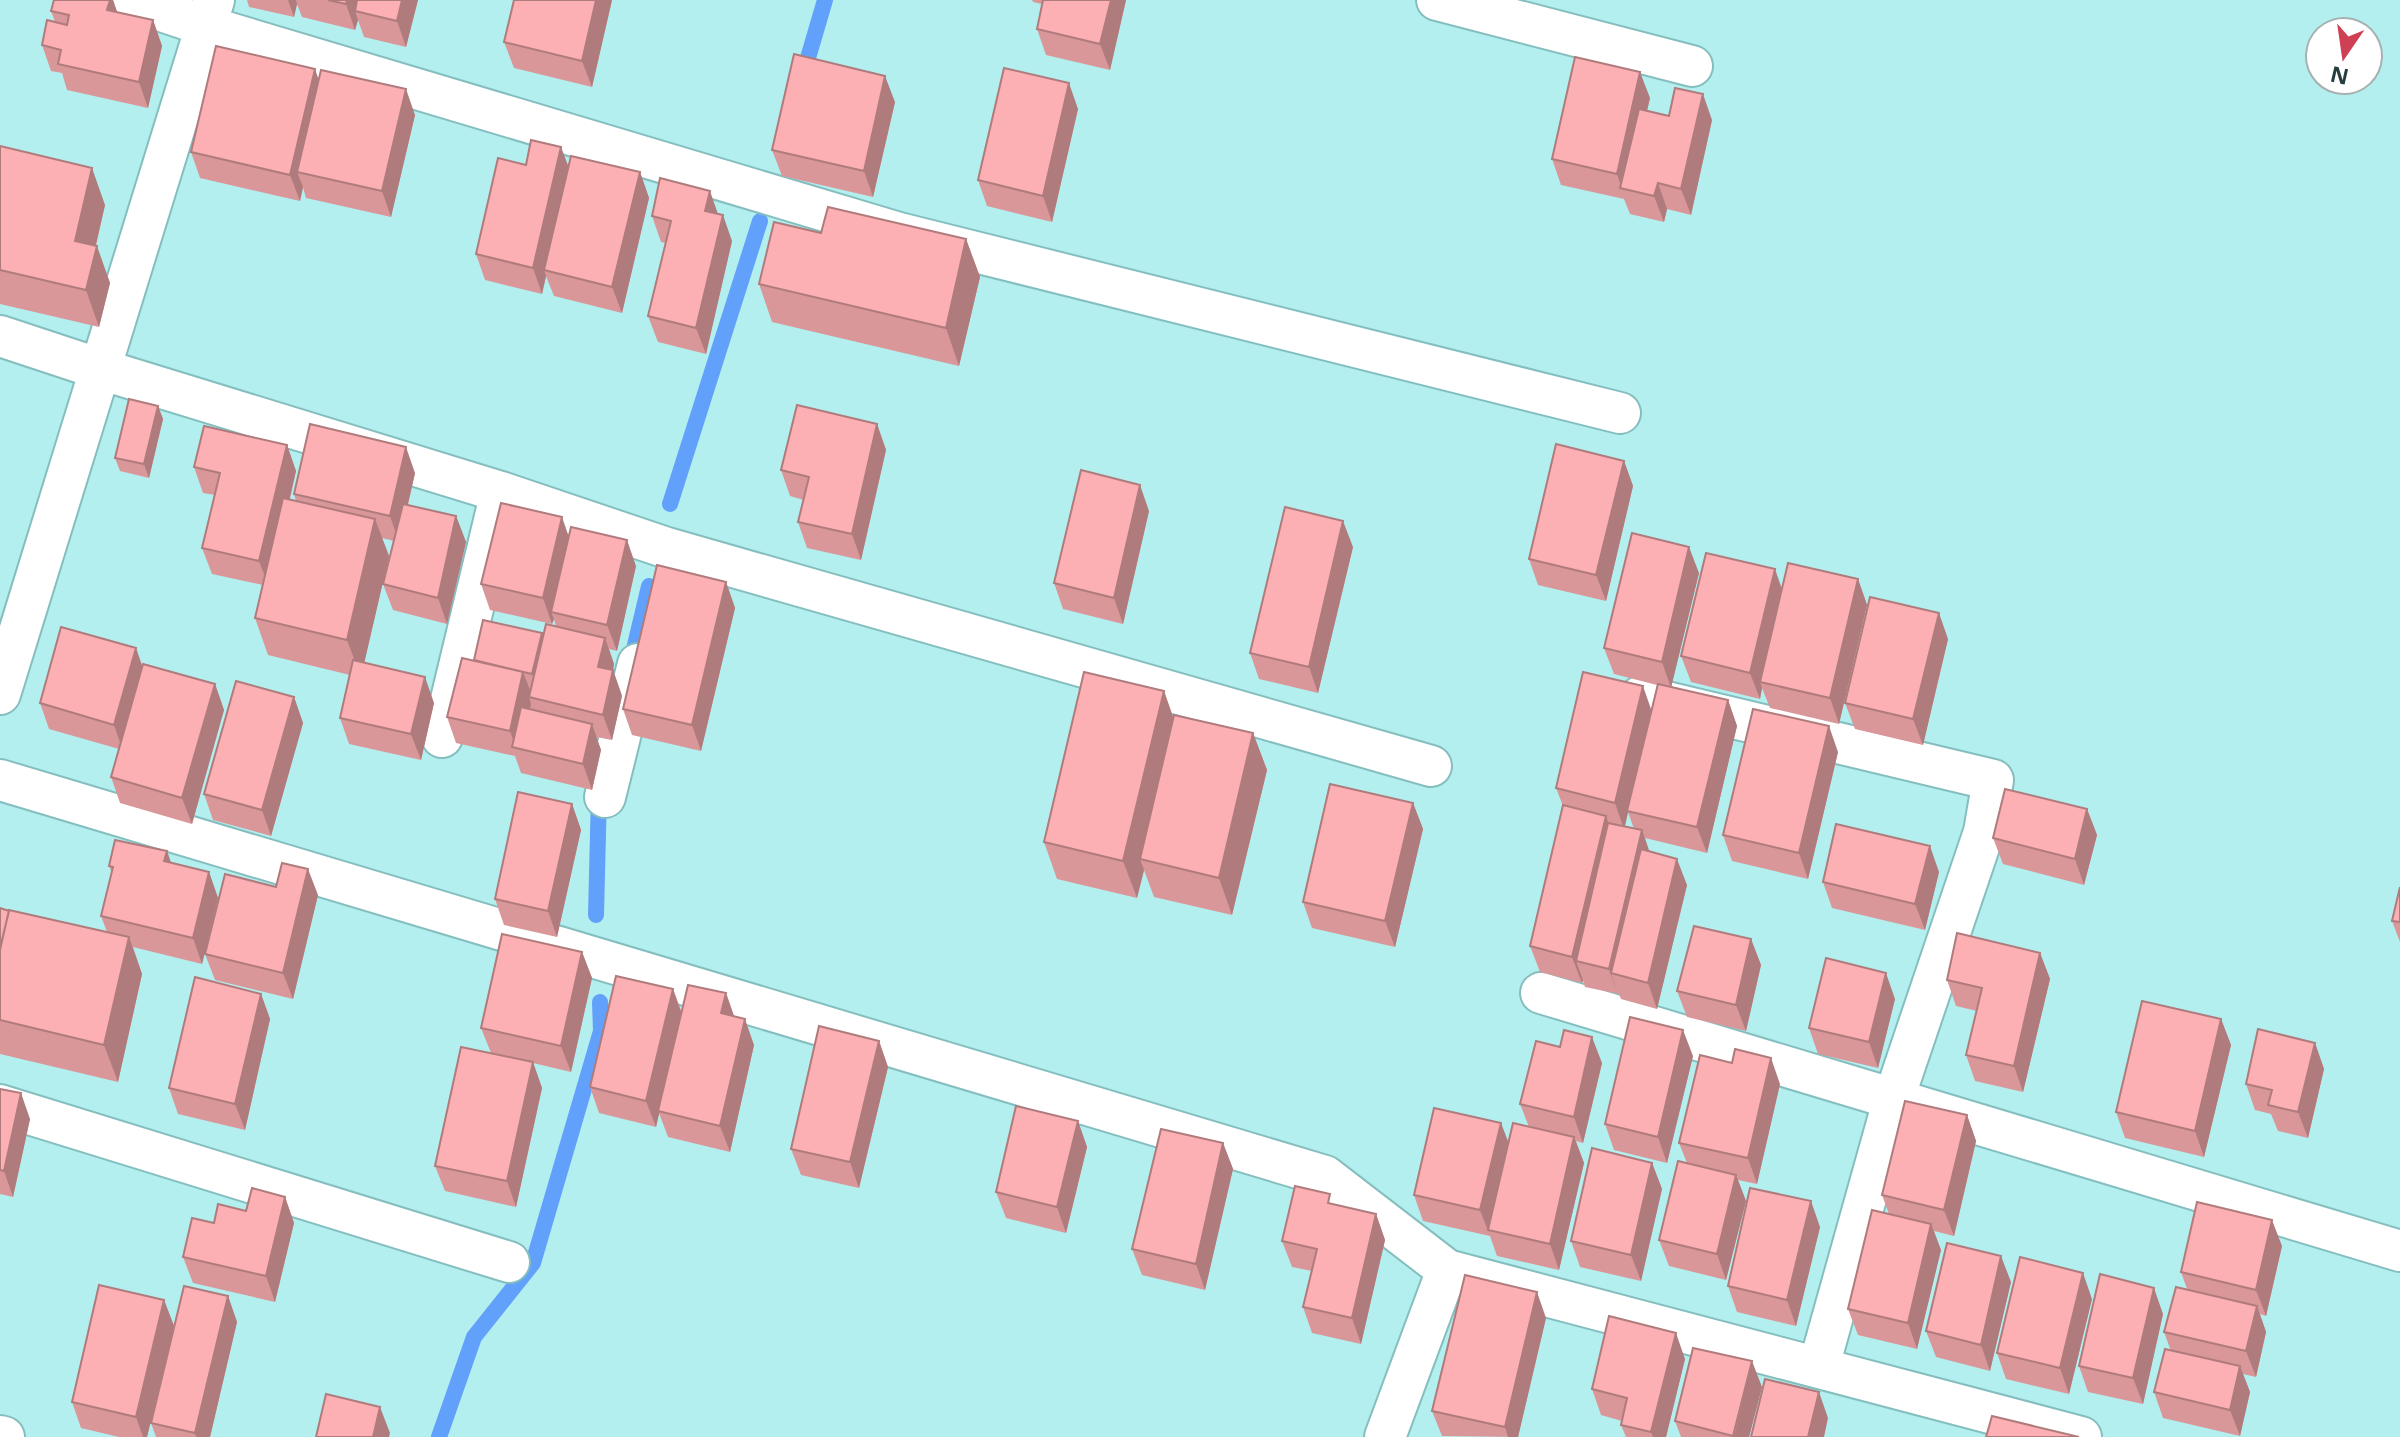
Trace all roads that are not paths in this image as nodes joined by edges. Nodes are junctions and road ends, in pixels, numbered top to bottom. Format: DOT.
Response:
graph roads {
  1 [pos="129,0"];
  2 [pos="1437,0"];
  3 [pos="210,13"];
  4 [pos="1692,66"];
  5 [pos="0,336"];
  6 [pos="100,369"];
  7 [pos="1620,413"];
  8 [pos="501,492"];
  9 [pos="645,636"];
  10 [pos="0,694"];
  11 [pos="1641,696"];
  12 [pos="442,737"];
  13 [pos="1431,766"];
  14 [pos="0,780"];
  15 [pos="605,797"];
  16 [pos="1541,993"];
  17 [pos="1894,1098"];
  18 [pos="0,1105"];
  19 [pos="2400,1251"];
  20 [pos="509,1262"];
  21 [pos="1447,1270"];
  22 [pos="1819,1366"];
  23 [pos="1385,1437"];
  24 [pos="2081,1437"];
  1 -- 3 [label="street"];
  2 -- 4 [label="street"];
  3 -- 6 [label="street"];
  3 -- 7 [label="street"];
  5 -- 6 [label="street"];
  6 -- 8 [label="street"];
  6 -- 10 [label="street"];
  8 -- 12 [label="street"];
  8 -- 13 [label="street"];
  9 -- 15 [label="street"];
  11 -- 17 [label="street"];
  14 -- 21 [label="street"];
  16 -- 17 [label="street"];
  17 -- 19 [label="street"];
  17 -- 22 [label="street"];
  18 -- 20 [label="street"];
  21 -- 22 [label="street"];
  21 -- 23 [label="street"];
  22 -- 24 [label="street"];
}
